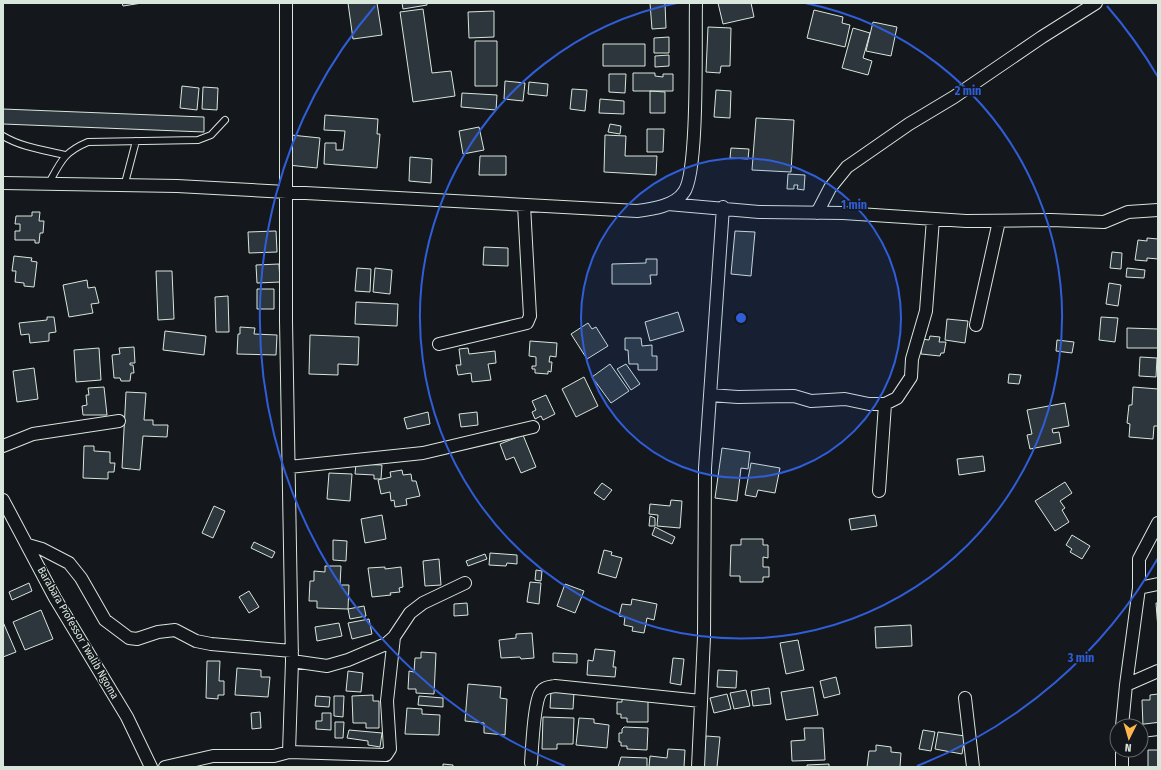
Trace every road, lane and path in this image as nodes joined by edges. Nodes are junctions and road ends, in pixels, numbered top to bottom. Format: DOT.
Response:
graph roads {
  1 [pos="286,3"];
  2 [pos="696,3"];
  3 [pos="1096,3"];
  4 [pos="225,120"];
  5 [pos="3,136"];
  6 [pos="136,141"];
  7 [pos="65,155"];
  8 [pos="3,183"];
  9 [pos="49,183"];
  10 [pos="125,183"];
  11 [pos="286,191"];
  12 [pos="668,204"];
  13 [pos="524,205"];
  14 [pos="723,207"];
  15 [pos="1158,210"];
  16 [pos="817,213"];
  17 [pos="933,219"];
  18 [pos="999,221"];
  19 [pos="976,325"];
  20 [pos="440,344"];
  21 [pos="710,395"];
  22 [pos="885,404"];
  23 [pos="119,421"];
  24 [pos="532,427"];
  25 [pos="3,446"];
  26 [pos="289,467"];
  27 [pos="879,491"];
  28 [pos="3,500"];
  29 [pos="1158,523"];
  30 [pos="28,545"];
  31 [pos="465,583"];
  32 [pos="1158,584"];
  33 [pos="1139,588"];
  34 [pos="394,638"];
  35 [pos="292,656"];
  36 [pos="1158,671"];
  37 [pos="1126,685"];
  38 [pos="965,698"];
  39 [pos="701,701"];
  40 [pos="1123,718"];
  41 [pos="289,752"];
  42 [pos="531,763"];
  43 [pos="151,767"];
  44 [pos="165,767"];
  45 [pos="698,767"];
  46 [pos="973,767"];
  1 -- 11 [label="street"];
  2 -- 12 [label="street"];
  3 -- 16 [label="street"];
  4 -- 6 [label="lane"];
  5 -- 7 [label="lane"];
  6 -- 7 [label="lane"];
  6 -- 10 [label="lane"];
  7 -- 9 [label="lane"];
  8 -- 9 [label="street"];
  9 -- 10 [label="street"];
  10 -- 11 [label="street"];
  11 -- 13 [label="street"];
  11 -- 26 [label="street"];
  12 -- 13 [label="street"];
  12 -- 14 [label="street"];
  13 -- 20 [label="street"];
  14 -- 16 [label="street"];
  14 -- 21 [label="street"];
  15 -- 18 [label="street"];
  16 -- 17 [label="street"];
  17 -- 18 [label="street"];
  17 -- 22 [label="street"];
  18 -- 19 [label="street"];
  21 -- 22 [label="street"];
  21 -- 39 [label="street"];
  22 -- 27 [label="street"];
  23 -- 25 [label="street"];
  24 -- 26 [label="street"];
  26 -- 35 [label="street"];
  28 -- 30 [label="street, Barabara Professor Twalib Ngoma"];
  29 -- 33 [label="street"];
  30 -- 35 [label="street"];
  30 -- 43 [label="street, Barabara Professor Twalib Ngoma"];
  31 -- 34 [label="street"];
  32 -- 33 [label="street"];
  33 -- 37 [label="street"];
  34 -- 35 [label="street"];
  34 -- 41 [label="street"];
  35 -- 41 [label="street"];
  36 -- 37 [label="street"];
  37 -- 40 [label="street"];
  38 -- 46 [label="street"];
  39 -- 42 [label="street"];
  39 -- 45 [label="street"];
  41 -- 44 [label="street"];
}
